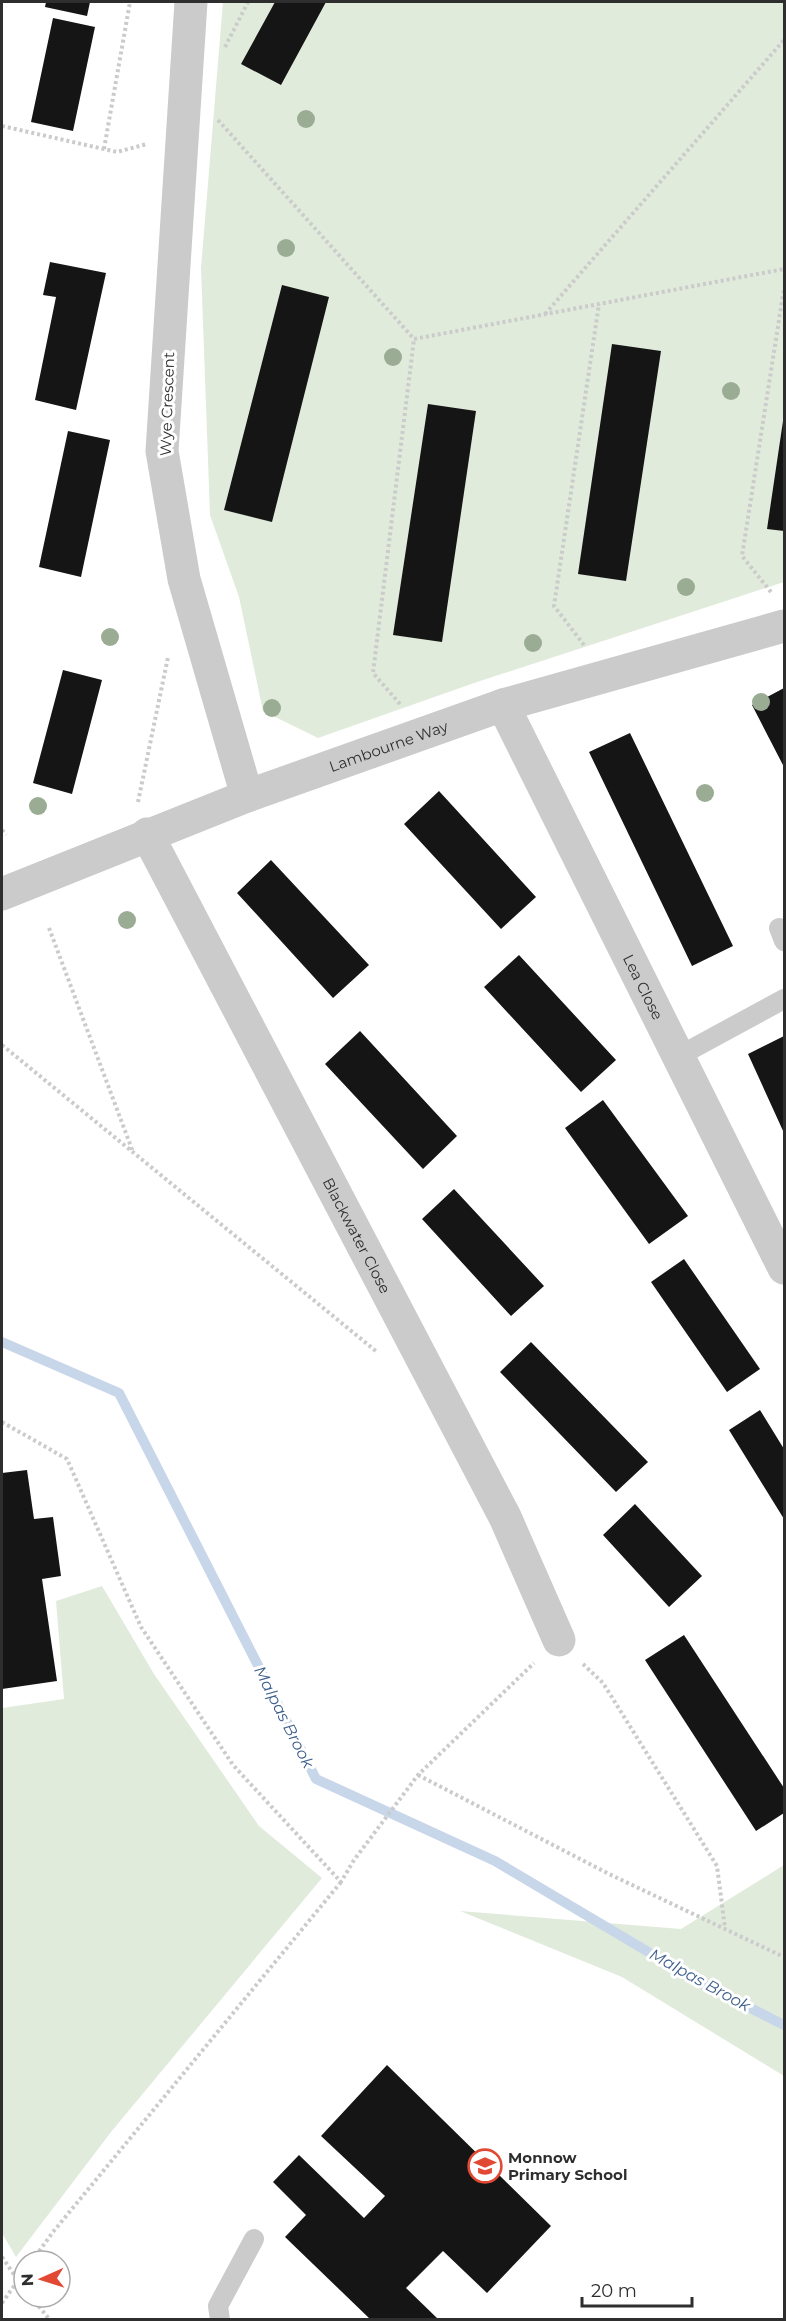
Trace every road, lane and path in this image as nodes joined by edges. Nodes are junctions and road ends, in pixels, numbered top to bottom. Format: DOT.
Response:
graph roads {
  1 [pos="130,2"];
  2 [pos="191,2"];
  3 [pos="784,40"];
  4 [pos="186,84"];
  5 [pos="2,126"];
  6 [pos="182,134"];
  7 [pos="104,149"];
  8 [pos="784,269"];
  9 [pos="784,288"];
  10 [pos="599,304"];
  11 [pos="545,314"];
  12 [pos="414,339"];
  13 [pos="781,613"];
  14 [pos="170,648"];
  15 [pos="606,674"];
  16 [pos="503,705"];
  17 [pos="426,734"];
  18 [pos="247,796"];
  19 [pos="2,830"];
  20 [pos="6,835"];
  21 [pos="138,838"];
  22 [pos="2,894"];
  23 [pos="49,928"];
  24 [pos="784,999"];
  25 [pos="2,1045"];
  26 [pos="679,1056"];
  27 [pos="134,1155"];
  28 [pos="784,1268"];
  29 [pos="383,1357"];
  30 [pos="2,1422"];
  31 [pos="558,1640"];
  32 [pos="418,1774"];
  33 [pos="341,1882"];
  34 [pos="725,1928"];
  35 [pos="784,1957"];
  36 [pos="254,2239"];
  37 [pos="41,2249"];
  38 [pos="2,2257"];
  39 [pos="12,2272"];
  40 [pos="12,2289"];
  41 [pos="2,2303"];
  42 [pos="220,2319"];
  1 -- 7 [label="path"];
  2 -- 4 [label="street, Wye Crescent"];
  3 -- 11 [label="path"];
  4 -- 6 [label="street, Wye Crescent"];
  4 -- 12 [label="path"];
  5 -- 7 [label="path"];
  6 -- 7 [label="path"];
  6 -- 18 [label="street, Wye Crescent"];
  8 -- 10 [label="path"];
  9 -- 13 [label="path"];
  10 -- 11 [label="path"];
  10 -- 15 [label="path"];
  11 -- 12 [label="path"];
  12 -- 17 [label="path"];
  13 -- 15 [label="street, Lambourne Way"];
  14 -- 21 [label="path"];
  15 -- 16 [label="street, Lambourne Way"];
  16 -- 17 [label="street, Lambourne Way"];
  16 -- 26 [label="street, Lea Close"];
  17 -- 18 [label="street, Lambourne Way"];
  18 -- 21 [label="street, Lambourne Way"];
  19 -- 20 [label="path"];
  21 -- 22 [label="street, Lambourne Way"];
  21 -- 31 [label="street, Blackwater Close"];
  23 -- 27 [label="path"];
  24 -- 26 [label="lane"];
  25 -- 27 [label="path"];
  26 -- 28 [label="street, Lea Close"];
  27 -- 29 [label="path"];
  30 -- 33 [label="path"];
  31 -- 32 [label="path"];
  31 -- 34 [label="path"];
  32 -- 33 [label="path"];
  32 -- 34 [label="path"];
  33 -- 37 [label="path"];
  34 -- 35 [label="path"];
  36 -- 42 [label="lane"];
  38 -- 39 [label="path"];
  40 -- 41 [label="path"];
}
